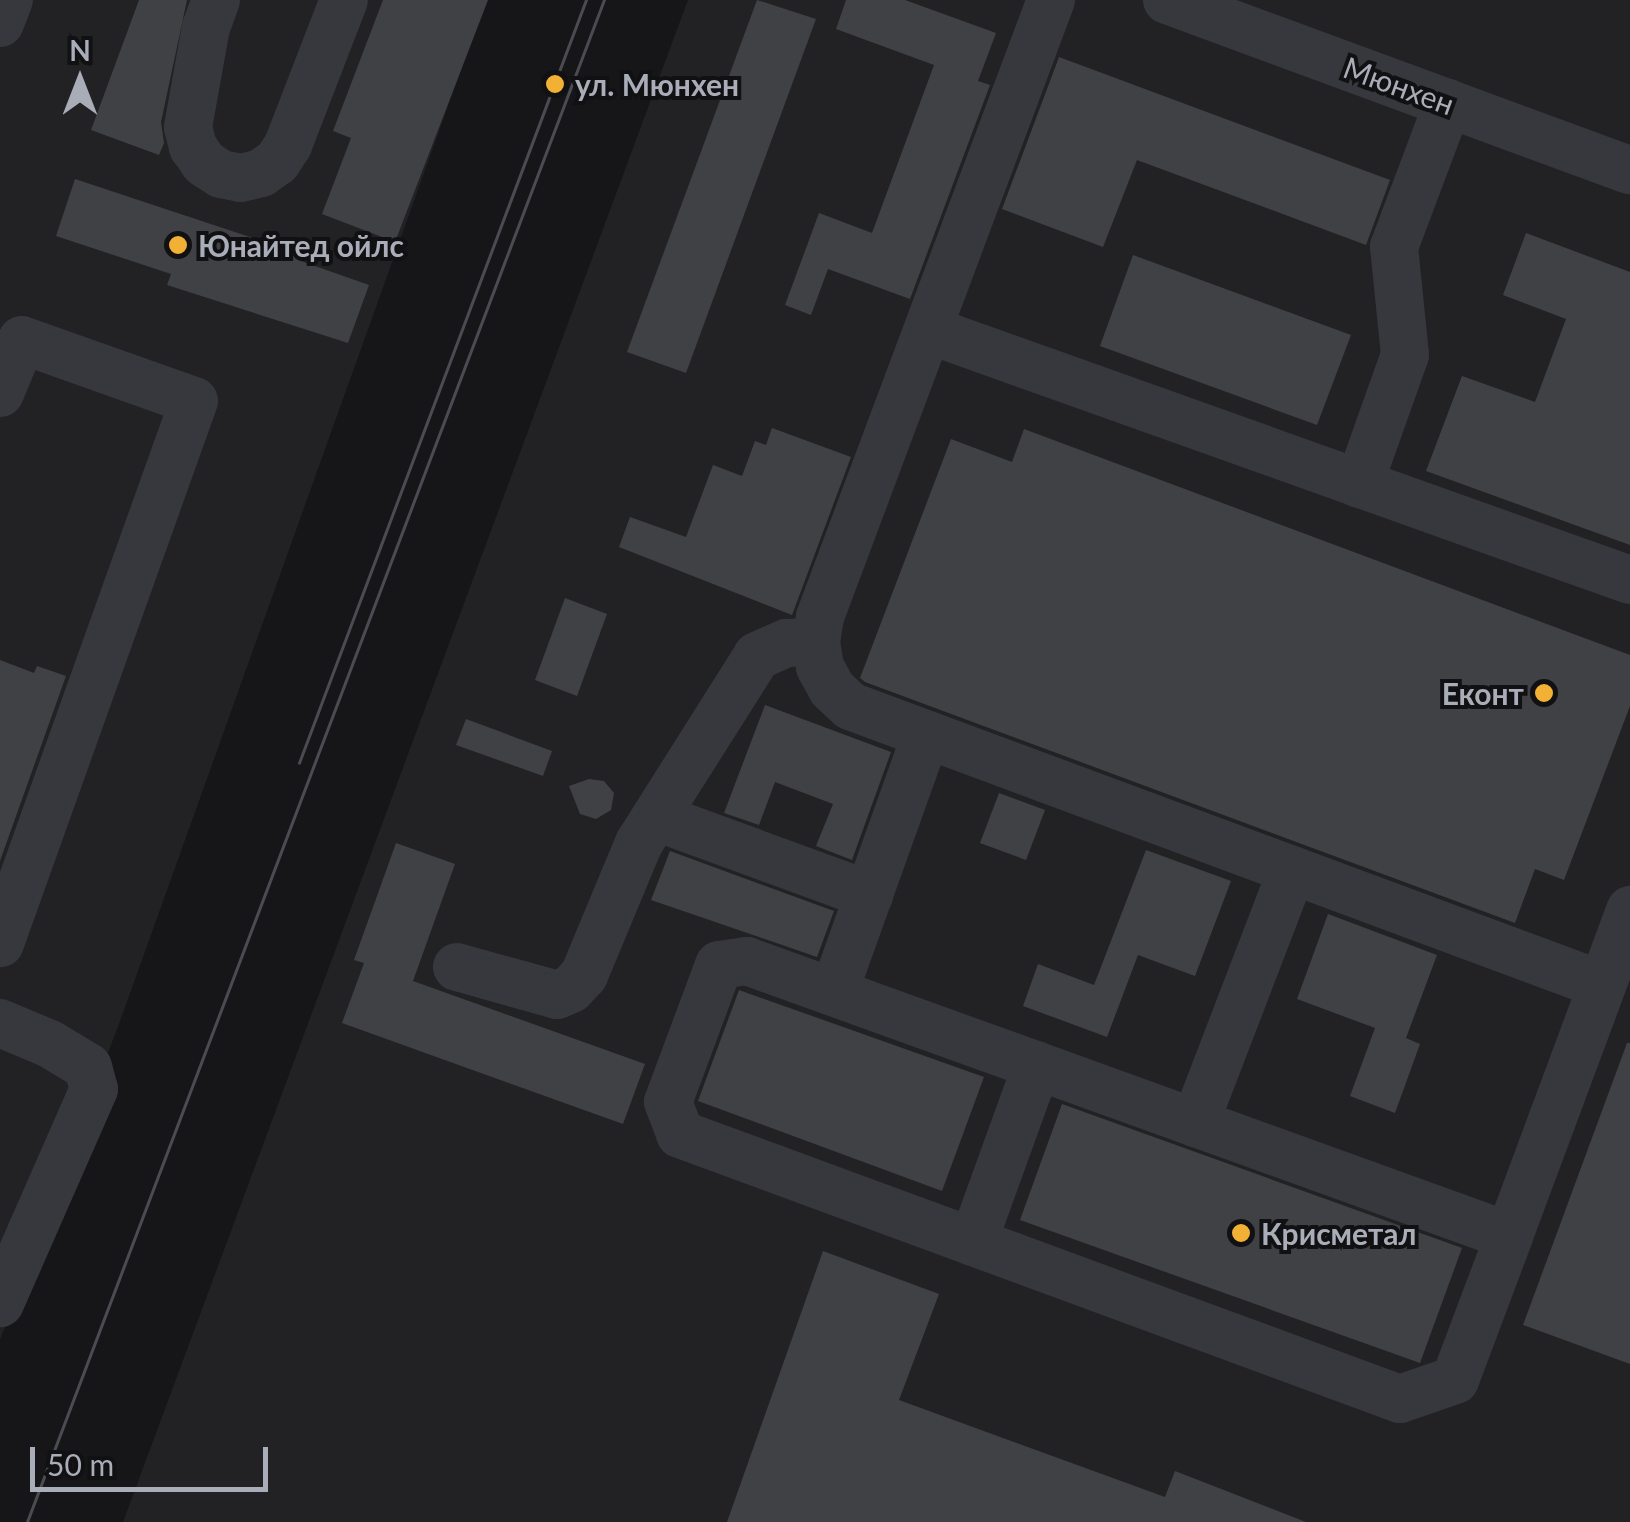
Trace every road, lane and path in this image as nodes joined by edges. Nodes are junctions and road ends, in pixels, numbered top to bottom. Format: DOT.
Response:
graph roads {
  1 [pos="9,0"];
  2 [pos="216,0"];
  3 [pos="344,0"];
  4 [pos="1052,0"];
  5 [pos="1168,0"];
  6 [pos="0,24"];
  7 [pos="1448,104"];
  8 [pos="1630,170"];
  9 [pos="929,330"];
  10 [pos="0,393"];
  11 [pos="1359,484"];
  12 [pos="1630,580"];
  13 [pos="816,642"];
  14 [pos="926,734"];
  15 [pos="659,818"];
  16 [pos="1292,870"];
  17 [pos="869,895"];
  18 [pos="1630,910"];
  19 [pos="0,943"];
  20 [pos="457,967"];
  21 [pos="1602,985"];
  22 [pos="834,992"];
  23 [pos="0,1023"];
  24 [pos="1037,1066"];
  25 [pos="1195,1123"];
  26 [pos="1509,1236"];
  27 [pos="972,1242"];
  28 [pos="0,1303"];
  1 -- 6 [label="street"];
  2 -- 3 [label="street"];
  4 -- 9 [label="street"];
  5 -- 7 [label="street, Мюнхен"];
  7 -- 8 [label="street, Мюнхен"];
  7 -- 11 [label="street"];
  9 -- 11 [label="street"];
  9 -- 13 [label="street"];
  10 -- 19 [label="street"];
  11 -- 12 [label="street"];
  13 -- 14 [label="street"];
  13 -- 15 [label="street"];
  14 -- 16 [label="street"];
  14 -- 17 [label="street"];
  15 -- 17 [label="street"];
  15 -- 20 [label="street"];
  16 -- 21 [label="street"];
  16 -- 25 [label="street"];
  17 -- 22 [label="street"];
  18 -- 21 [label="street"];
  21 -- 26 [label="street"];
  22 -- 24 [label="street"];
  22 -- 27 [label="street"];
  23 -- 28 [label="street"];
  24 -- 25 [label="street"];
  24 -- 27 [label="street"];
  25 -- 26 [label="street"];
  26 -- 27 [label="street"];
}
